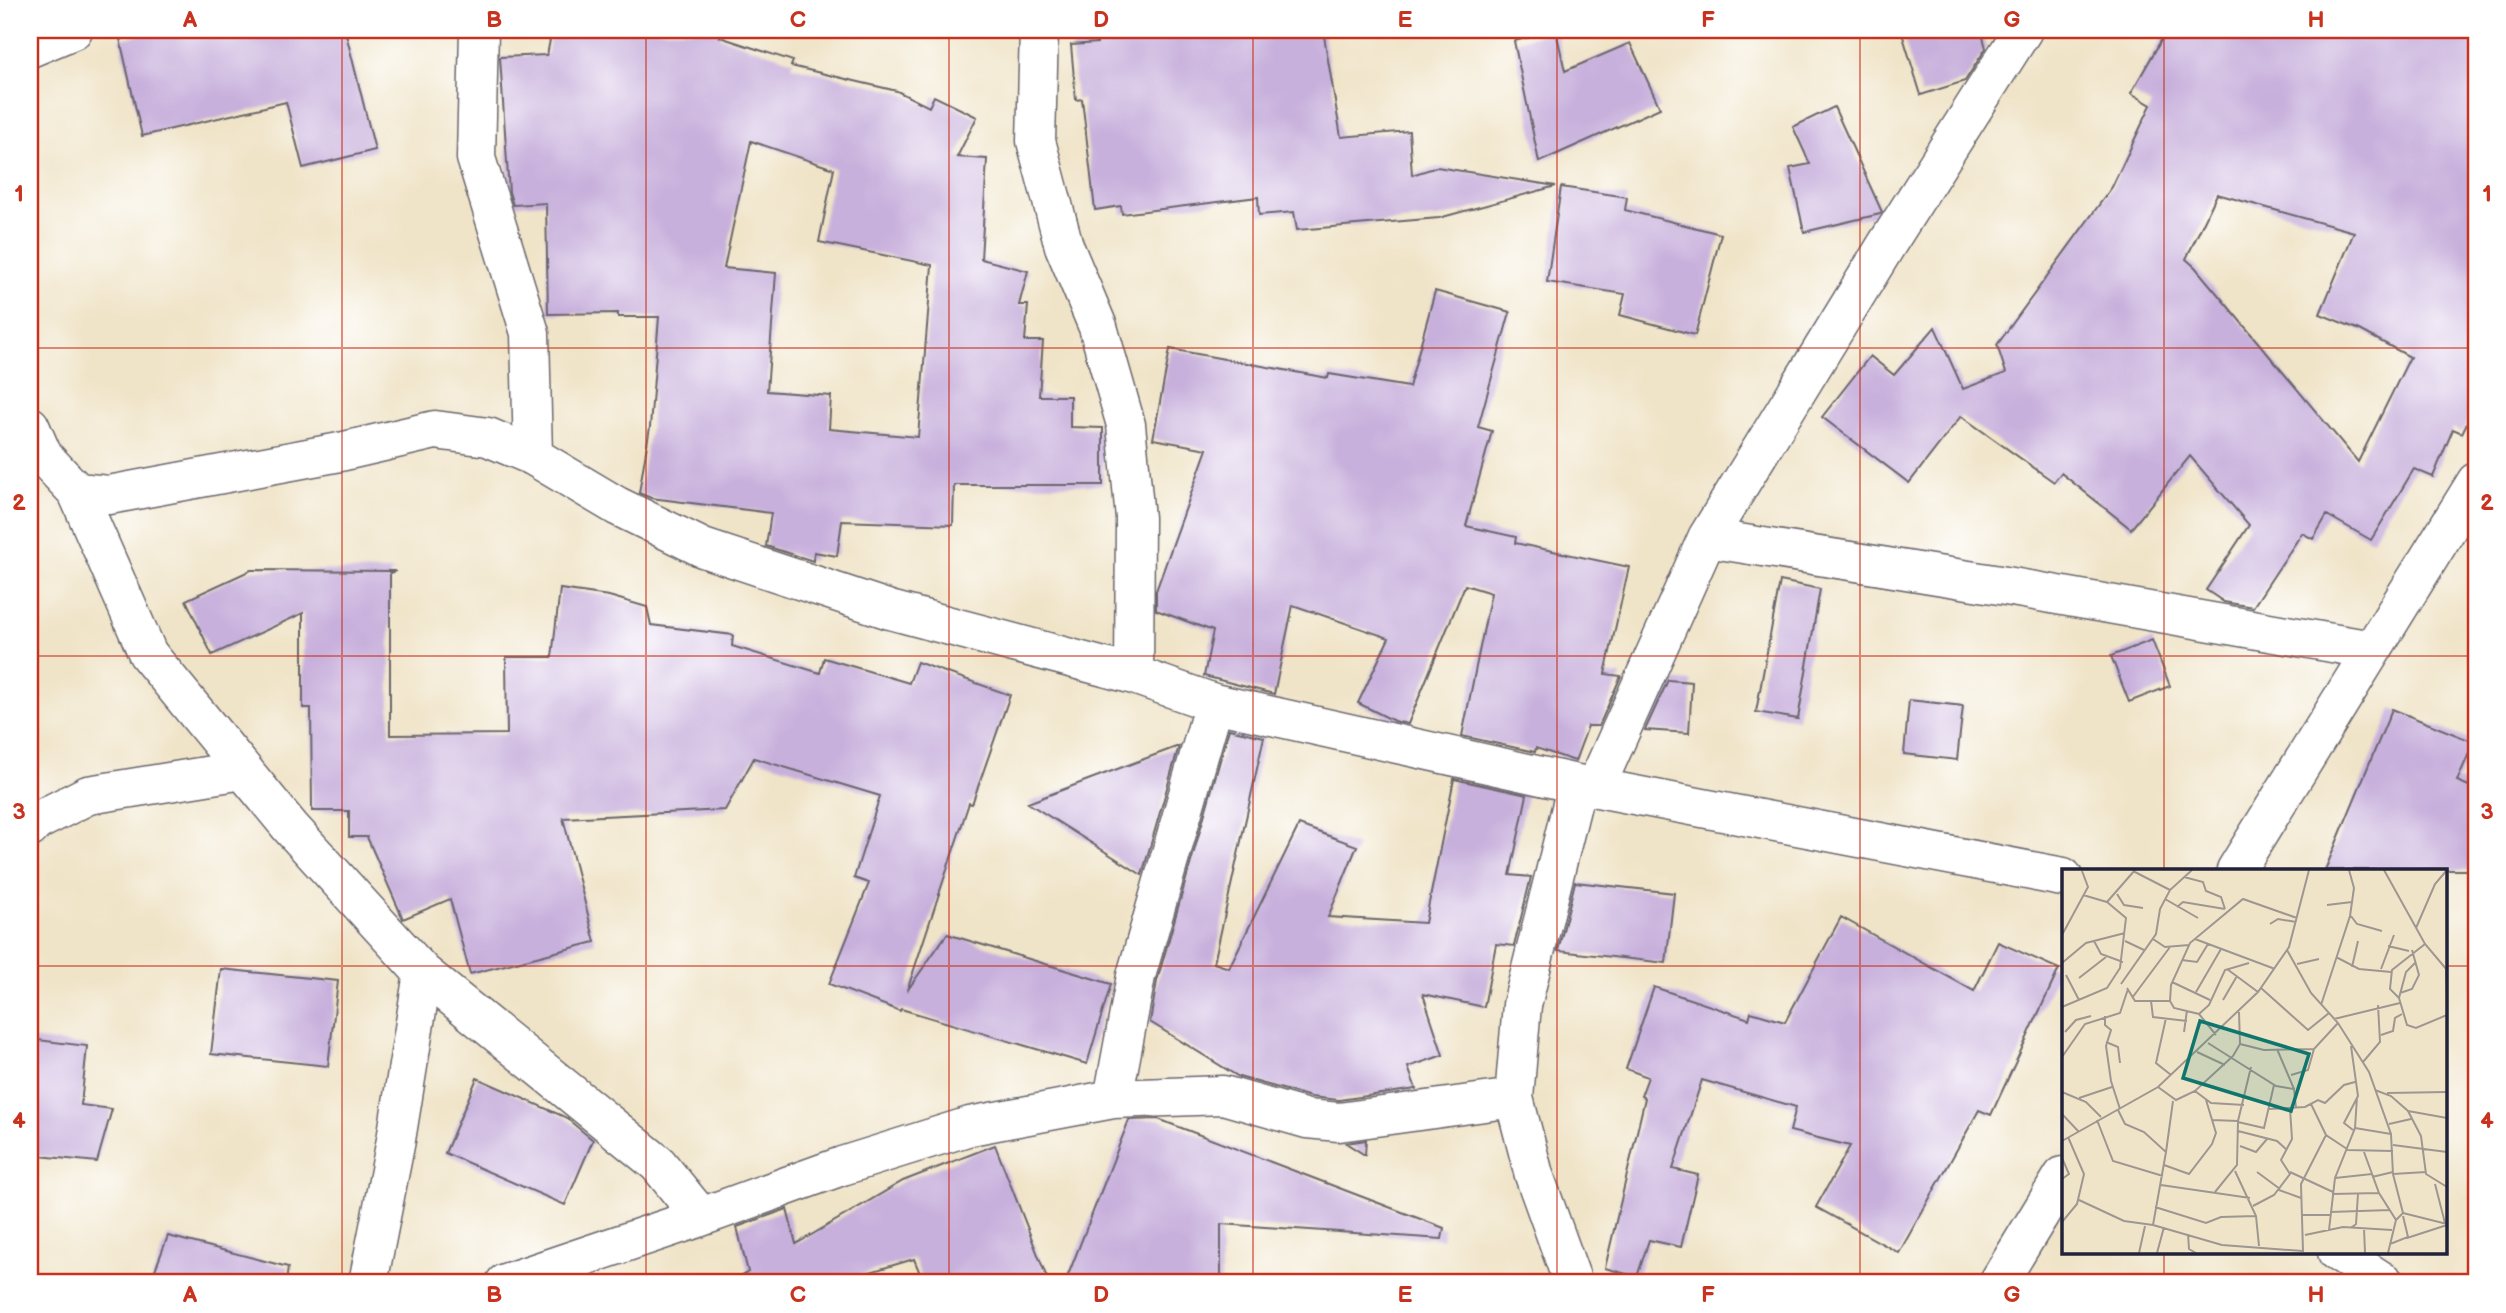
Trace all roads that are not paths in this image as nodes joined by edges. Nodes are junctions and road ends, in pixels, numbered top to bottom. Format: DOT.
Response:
graph roads {
  1 [pos="479,30"];
  2 [pos="1039,30"];
  3 [pos="2023,30"];
  4 [pos="30,426"];
  5 [pos="533,456"];
  6 [pos="2476,481"];
  7 [pos="77,492"];
  8 [pos="1707,538"];
  9 [pos="2372,650"];
  10 [pos="1134,675"];
  11 [pos="1214,703"];
  12 [pos="243,770"];
  13 [pos="1586,785"];
  14 [pos="30,828"];
  15 [pos="2237,869"];
  16 [pos="2062,877"];
  17 [pos="423,973"];
  18 [pos="1514,1098"];
  19 [pos="1113,1099"];
  20 [pos="2062,1178"];
  21 [pos="701,1217"];
  22 [pos="2340,1254"];
  23 [pos="368,1283"];
  24 [pos="505,1283"];
  25 [pos="1573,1283"];
  26 [pos="1998,1283"];
  27 [pos="2385,1283"];
  1 -- 5 [label="street"];
  2 -- 10 [label="street"];
  3 -- 8 [label="street"];
  4 -- 7 [label="street"];
  5 -- 7 [label="street"];
  5 -- 10 [label="street"];
  6 -- 9 [label="street"];
  7 -- 12 [label="street"];
  8 -- 9 [label="street"];
  8 -- 13 [label="street"];
  9 -- 15 [label="street"];
  10 -- 11 [label="street"];
  11 -- 13 [label="street"];
  11 -- 19 [label="street"];
  12 -- 14 [label="street"];
  12 -- 17 [label="street"];
  13 -- 16 [label="street"];
  13 -- 18 [label="street"];
  17 -- 21 [label="street"];
  17 -- 23 [label="street"];
  18 -- 19 [label="street"];
  18 -- 25 [label="street"];
  19 -- 21 [label="street"];
  20 -- 26 [label="street"];
  21 -- 24 [label="street"];
  22 -- 27 [label="street"];
}
